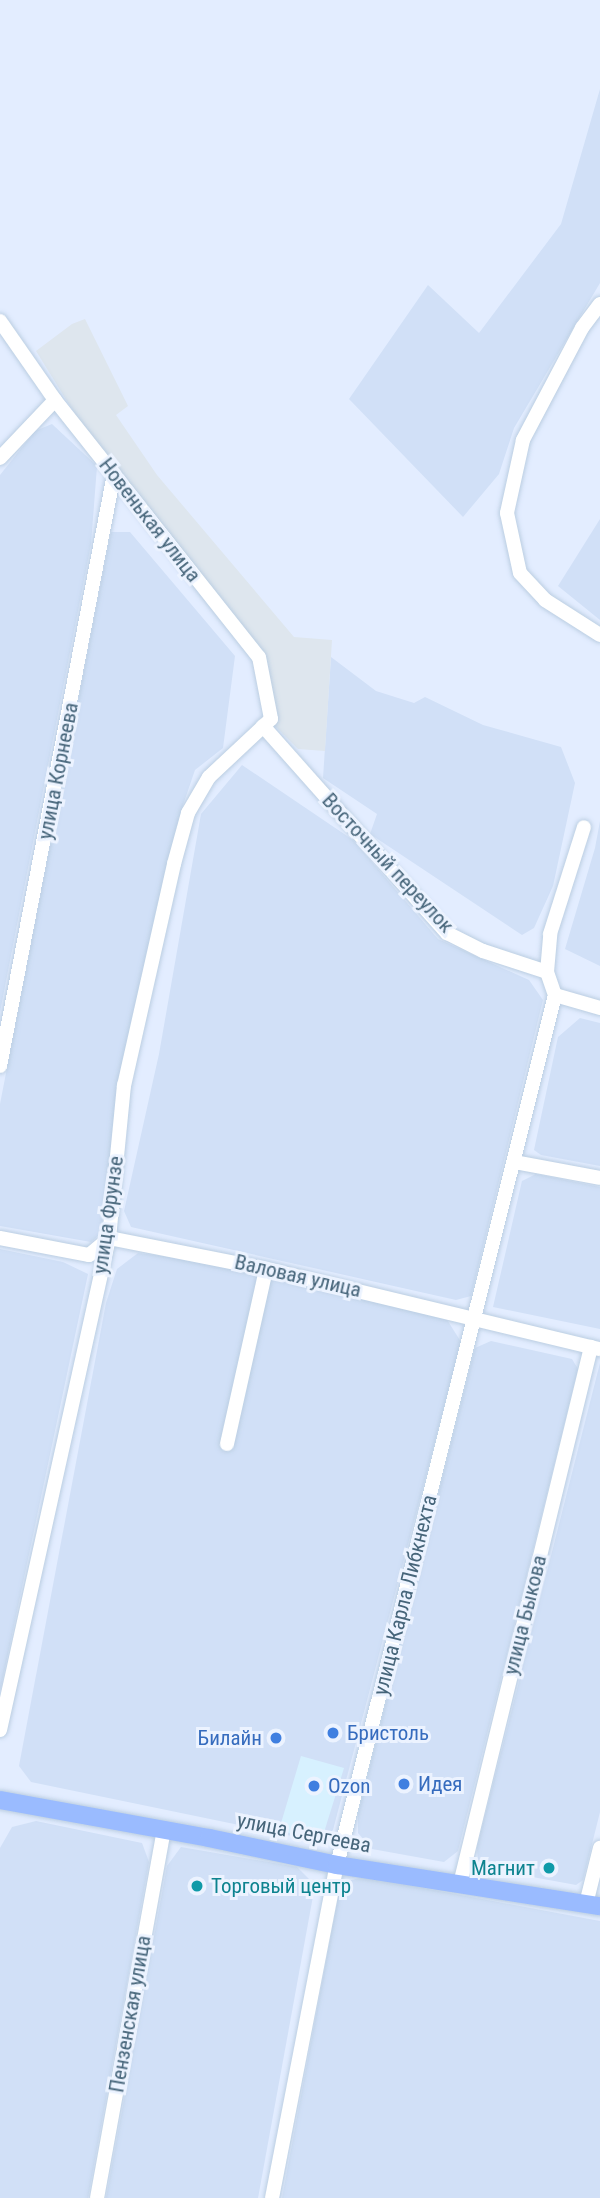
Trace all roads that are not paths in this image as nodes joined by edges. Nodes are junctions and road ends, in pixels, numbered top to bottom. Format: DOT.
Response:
graph roads {
  1 [pos="600,304"];
  2 [pos="0,321"];
  3 [pos="55,400"];
  4 [pos="0,458"];
  5 [pos="114,474"];
  6 [pos="600,635"];
  7 [pos="263,726"];
  8 [pos="584,827"];
  9 [pos="547,972"];
  10 [pos="555,995"];
  11 [pos="600,1008"];
  12 [pos="0,1066"];
  13 [pos="514,1161"];
  14 [pos="600,1178"];
  15 [pos="0,1238"];
  16 [pos="109,1238"];
  17 [pos="266,1269"];
  18 [pos="475,1319"];
  19 [pos="595,1348"];
  20 [pos="228,1444"];
  21 [pos="0,1730"];
  22 [pos="0,1800"];
  23 [pos="164,1829"];
  24 [pos="600,1848"];
  25 [pos="337,1865"];
  26 [pos="460,1884"];
  27 [pos="593,1905"];
  28 [pos="97,2198"];
  29 [pos="272,2198"];
  1 -- 6 [label="street"];
  2 -- 3 [label="street, Новенькая улица"];
  3 -- 4 [label="street"];
  3 -- 5 [label="street, Новенькая улица"];
  5 -- 7 [label="street, Новенькая улица"];
  5 -- 12 [label="street, улица Корнеева"];
  7 -- 9 [label="street, Восточный переулок"];
  7 -- 16 [label="street, улица Фрунзе"];
  8 -- 9 [label="street"];
  9 -- 10 [label="street"];
  10 -- 11 [label="street"];
  10 -- 13 [label="street, улица Карла Либкнехта"];
  13 -- 14 [label="street"];
  13 -- 18 [label="street, улица Карла Либкнехта"];
  15 -- 16 [label="street"];
  16 -- 17 [label="street, Валовая улица"];
  16 -- 21 [label="street, улица Фрунзе"];
  17 -- 18 [label="street, Валовая улица"];
  17 -- 20 [label="street"];
  18 -- 19 [label="street, Валовая улица"];
  18 -- 25 [label="street, улица Карла Либкнехта"];
  19 -- 26 [label="street, улица Быкова"];
  22 -- 23 [label="main road, улица Сергеева"];
  23 -- 25 [label="main road, улица Сергеева"];
  23 -- 28 [label="street, Пензенская улица"];
  24 -- 27 [label="street"];
  25 -- 26 [label="main road, улица Сергеева"];
  25 -- 29 [label="street, улица Карла Либкнехта"];
  26 -- 27 [label="main road, улица Сергеева"];
}
